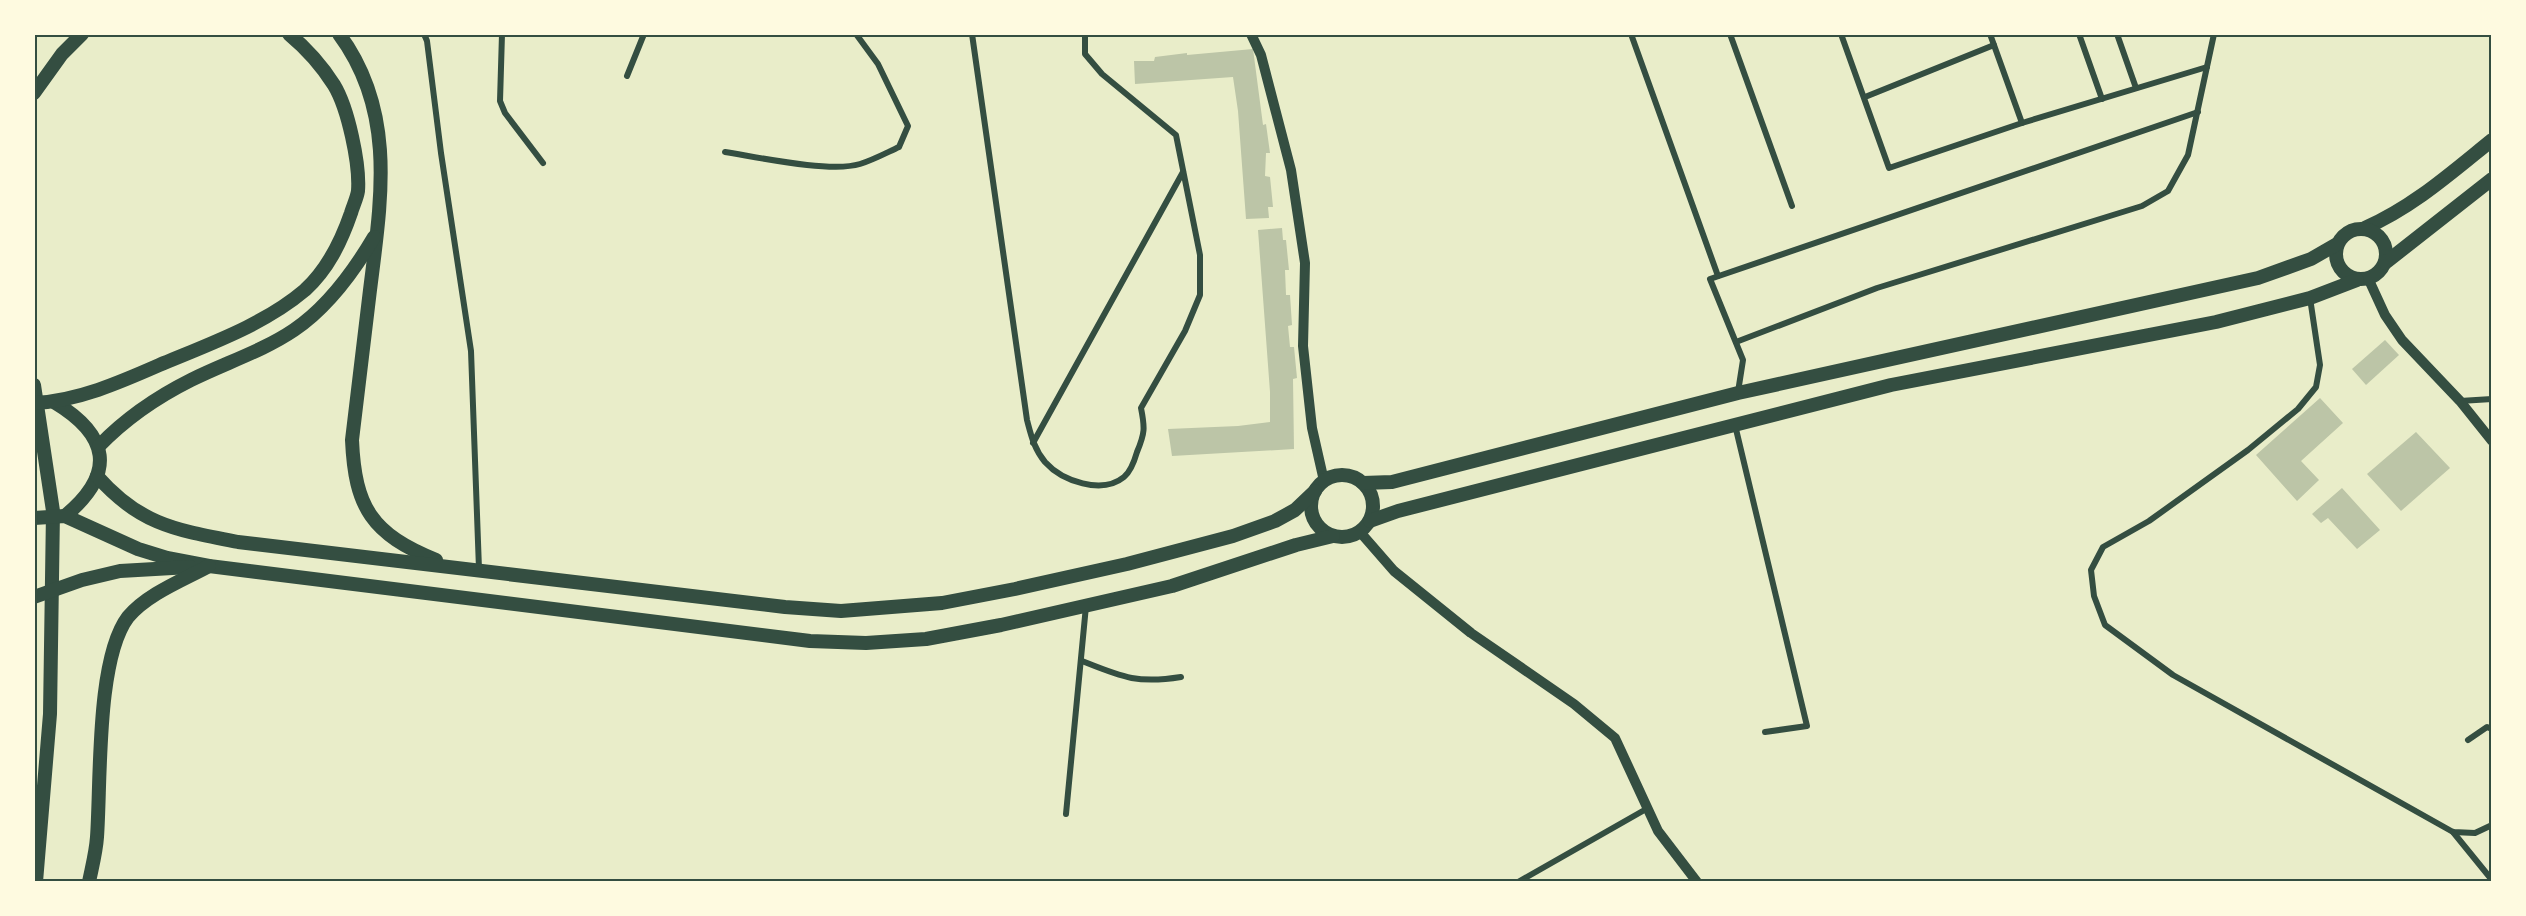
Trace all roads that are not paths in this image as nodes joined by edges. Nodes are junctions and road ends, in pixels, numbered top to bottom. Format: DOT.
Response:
graph roads {
  1 [pos="82,34"];
  2 [pos="289,34"];
  3 [pos="339,34"];
  4 [pos="424,34"];
  5 [pos="502,34"];
  6 [pos="644,34"];
  7 [pos="856,34"];
  8 [pos="972,34"];
  9 [pos="1085,34"];
  10 [pos="1251,34"];
  11 [pos="1631,34"];
  12 [pos="1730,34"];
  13 [pos="1842,34"];
  14 [pos="1990,34"];
  15 [pos="2079,34"];
  16 [pos="2117,34"];
  17 [pos="2214,34"];
  18 [pos="1994,45"];
  19 [pos="2207,67"];
  20 [pos="627,76"];
  21 [pos="2136,88"];
  22 [pos="34,93"];
  23 [pos="1865,97"];
  24 [pos="2102,99"];
  25 [pos="2198,112"];
  26 [pos="2022,123"];
  27 [pos="2492,140"];
  28 [pos="725,152"];
  29 [pos="543,163"];
  30 [pos="1183,171"];
  31 [pos="2492,179"];
  32 [pos="1792,206"];
  33 [pos="2365,228"];
  34 [pos="378,232"];
  35 [pos="2337,244"];
  36 [pos="2385,263"];
  37 [pos="1718,276"];
  38 [pos="2362,279"];
  39 [pos="2310,298"];
  40 [pos="1736,342"];
  41 [pos="34,385"];
  42 [pos="1738,393"];
  43 [pos="2492,399"];
  44 [pos="2460,401"];
  45 [pos="54,402"];
  46 [pos="34,403"];
  47 [pos="1735,425"];
  48 [pos="2492,441"];
  49 [pos="1033,443"];
  50 [pos="99,446"];
  51 [pos="97,476"];
  52 [pos="1363,483"];
  53 [pos="1319,486"];
  54 [pos="65,516"];
  55 [pos="34,518"];
  56 [pos="1365,526"];
  57 [pos="1334,536"];
  58 [pos="209,566"];
  59 [pos="454,567"];
  60 [pos="479,569"];
  61 [pos="34,597"];
  62 [pos="1086,605"];
  63 [pos="1082,661"];
  64 [pos="1181,676"];
  65 [pos="2492,729"];
  66 [pos="1765,732"];
  67 [pos="2468,740"];
  68 [pos="1648,808"];
  69 [pos="1066,814"];
  70 [pos="2492,825"];
  71 [pos="2453,832"];
  72 [pos="2492,880"];
  73 [pos="36,882"];
  74 [pos="89,882"];
  75 [pos="1518,882"];
  76 [pos="1697,882"];
  1 -- 22 [label="highway"];
  2 -- 45 [label="highway"];
  3 -- 34 [label="highway"];
  4 -- 60 [label="street"];
  5 -- 29 [label="street"];
  6 -- 20 [label="street"];
  7 -- 28 [label="street"];
  8 -- 49 [label="street"];
  9 -- 30 [label="street"];
  10 -- 53 [label="street"];
  11 -- 37 [label="street"];
  12 -- 32 [label="street"];
  13 -- 23 [label="street"];
  14 -- 18 [label="street"];
  15 -- 24 [label="street"];
  16 -- 21 [label="street"];
  17 -- 19 [label="street"];
  18 -- 23 [label="street"];
  18 -- 26 [label="street"];
  19 -- 21 [label="street"];
  19 -- 25 [label="street"];
  21 -- 24 [label="street"];
  23 -- 26 [label="street"];
  24 -- 26 [label="street"];
  25 -- 37 [label="street"];
  25 -- 40 [label="street"];
  27 -- 33 [label="highway"];
  30 -- 49 [label="street"];
  30 -- 49 [label="street"];
  31 -- 36 [label="highway"];
  33 -- 35 [label="highway"];
  33 -- 36 [label="highway"];
  34 -- 50 [label="highway"];
  34 -- 59 [label="highway"];
  35 -- 38 [label="highway"];
  35 -- 42 [label="highway"];
  36 -- 38 [label="highway"];
  37 -- 40 [label="street"];
  38 -- 39 [label="highway"];
  38 -- 44 [label="street"];
  39 -- 47 [label="highway"];
  39 -- 71 [label="street"];
  40 -- 42 [label="street"];
  41 -- 73 [label="highway"];
  42 -- 52 [label="highway"];
  43 -- 44 [label="street"];
  44 -- 48 [label="street"];
  45 -- 46 [label="highway"];
  45 -- 50 [label="highway"];
  47 -- 56 [label="highway"];
  47 -- 66 [label="street"];
  50 -- 51 [label="highway"];
  51 -- 54 [label="highway"];
  51 -- 59 [label="highway"];
  52 -- 53 [label="highway"];
  52 -- 56 [label="highway"];
  53 -- 57 [label="highway"];
  53 -- 60 [label="highway"];
  54 -- 55 [label="highway"];
  54 -- 58 [label="highway"];
  56 -- 57 [label="highway"];
  56 -- 68 [label="street"];
  57 -- 62 [label="highway"];
  58 -- 61 [label="highway"];
  58 -- 62 [label="highway"];
  58 -- 74 [label="highway"];
  59 -- 60 [label="highway"];
  62 -- 63 [label="street"];
  63 -- 64 [label="street"];
  63 -- 69 [label="street"];
  65 -- 67 [label="street"];
  68 -- 75 [label="street"];
  68 -- 76 [label="street"];
  70 -- 71 [label="street"];
  71 -- 72 [label="street"];
}
